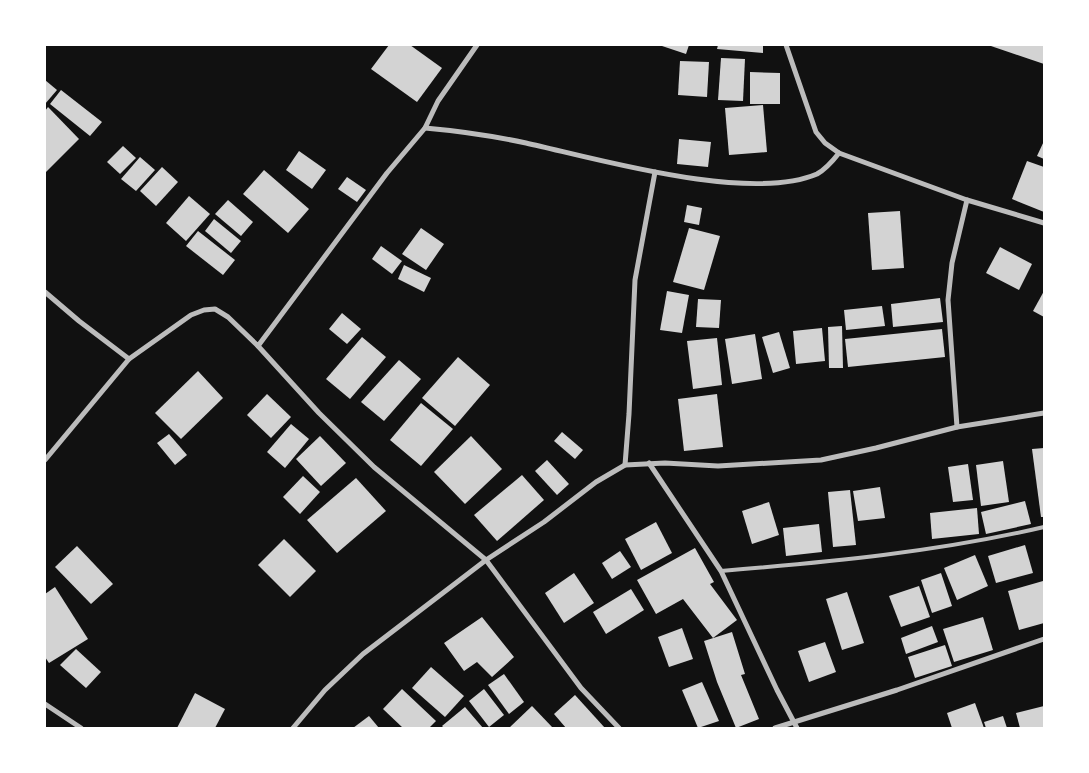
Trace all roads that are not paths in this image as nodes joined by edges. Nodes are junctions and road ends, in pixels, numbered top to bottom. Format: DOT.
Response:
graph roads {
  1 [pos="477,45"];
  2 [pos="786,45"];
  3 [pos="425,128"];
  4 [pos="838,154"];
  5 [pos="655,172"];
  6 [pos="967,200"];
  7 [pos="1044,223"];
  8 [pos="45,292"];
  9 [pos="258,346"];
  10 [pos="129,359"];
  11 [pos="1044,413"];
  12 [pos="958,427"];
  13 [pos="45,460"];
  14 [pos="650,463"];
  15 [pos="625,465"];
  16 [pos="1044,527"];
  17 [pos="486,560"];
  18 [pos="720,571"];
  19 [pos="1044,639"];
  20 [pos="45,704"];
  21 [pos="796,725"];
  22 [pos="81,728"];
  23 [pos="293,728"];
  24 [pos="619,728"];
  25 [pos="775,728"];
  1 -- 3 [label="street"];
  2 -- 4 [label="street"];
  3 -- 5 [label="street"];
  3 -- 9 [label="street"];
  4 -- 5 [label="street"];
  4 -- 6 [label="street"];
  5 -- 15 [label="street"];
  6 -- 7 [label="street"];
  6 -- 12 [label="street"];
  8 -- 10 [label="street"];
  9 -- 10 [label="street"];
  9 -- 17 [label="street"];
  10 -- 13 [label="street"];
  11 -- 12 [label="street"];
  12 -- 14 [label="street"];
  14 -- 15 [label="street"];
  14 -- 18 [label="street"];
  15 -- 17 [label="street"];
  16 -- 18 [label="lane"];
  17 -- 23 [label="street"];
  17 -- 24 [label="street"];
  18 -- 21 [label="street"];
  19 -- 21 [label="street"];
  20 -- 22 [label="street"];
  21 -- 25 [label="street"];
}
